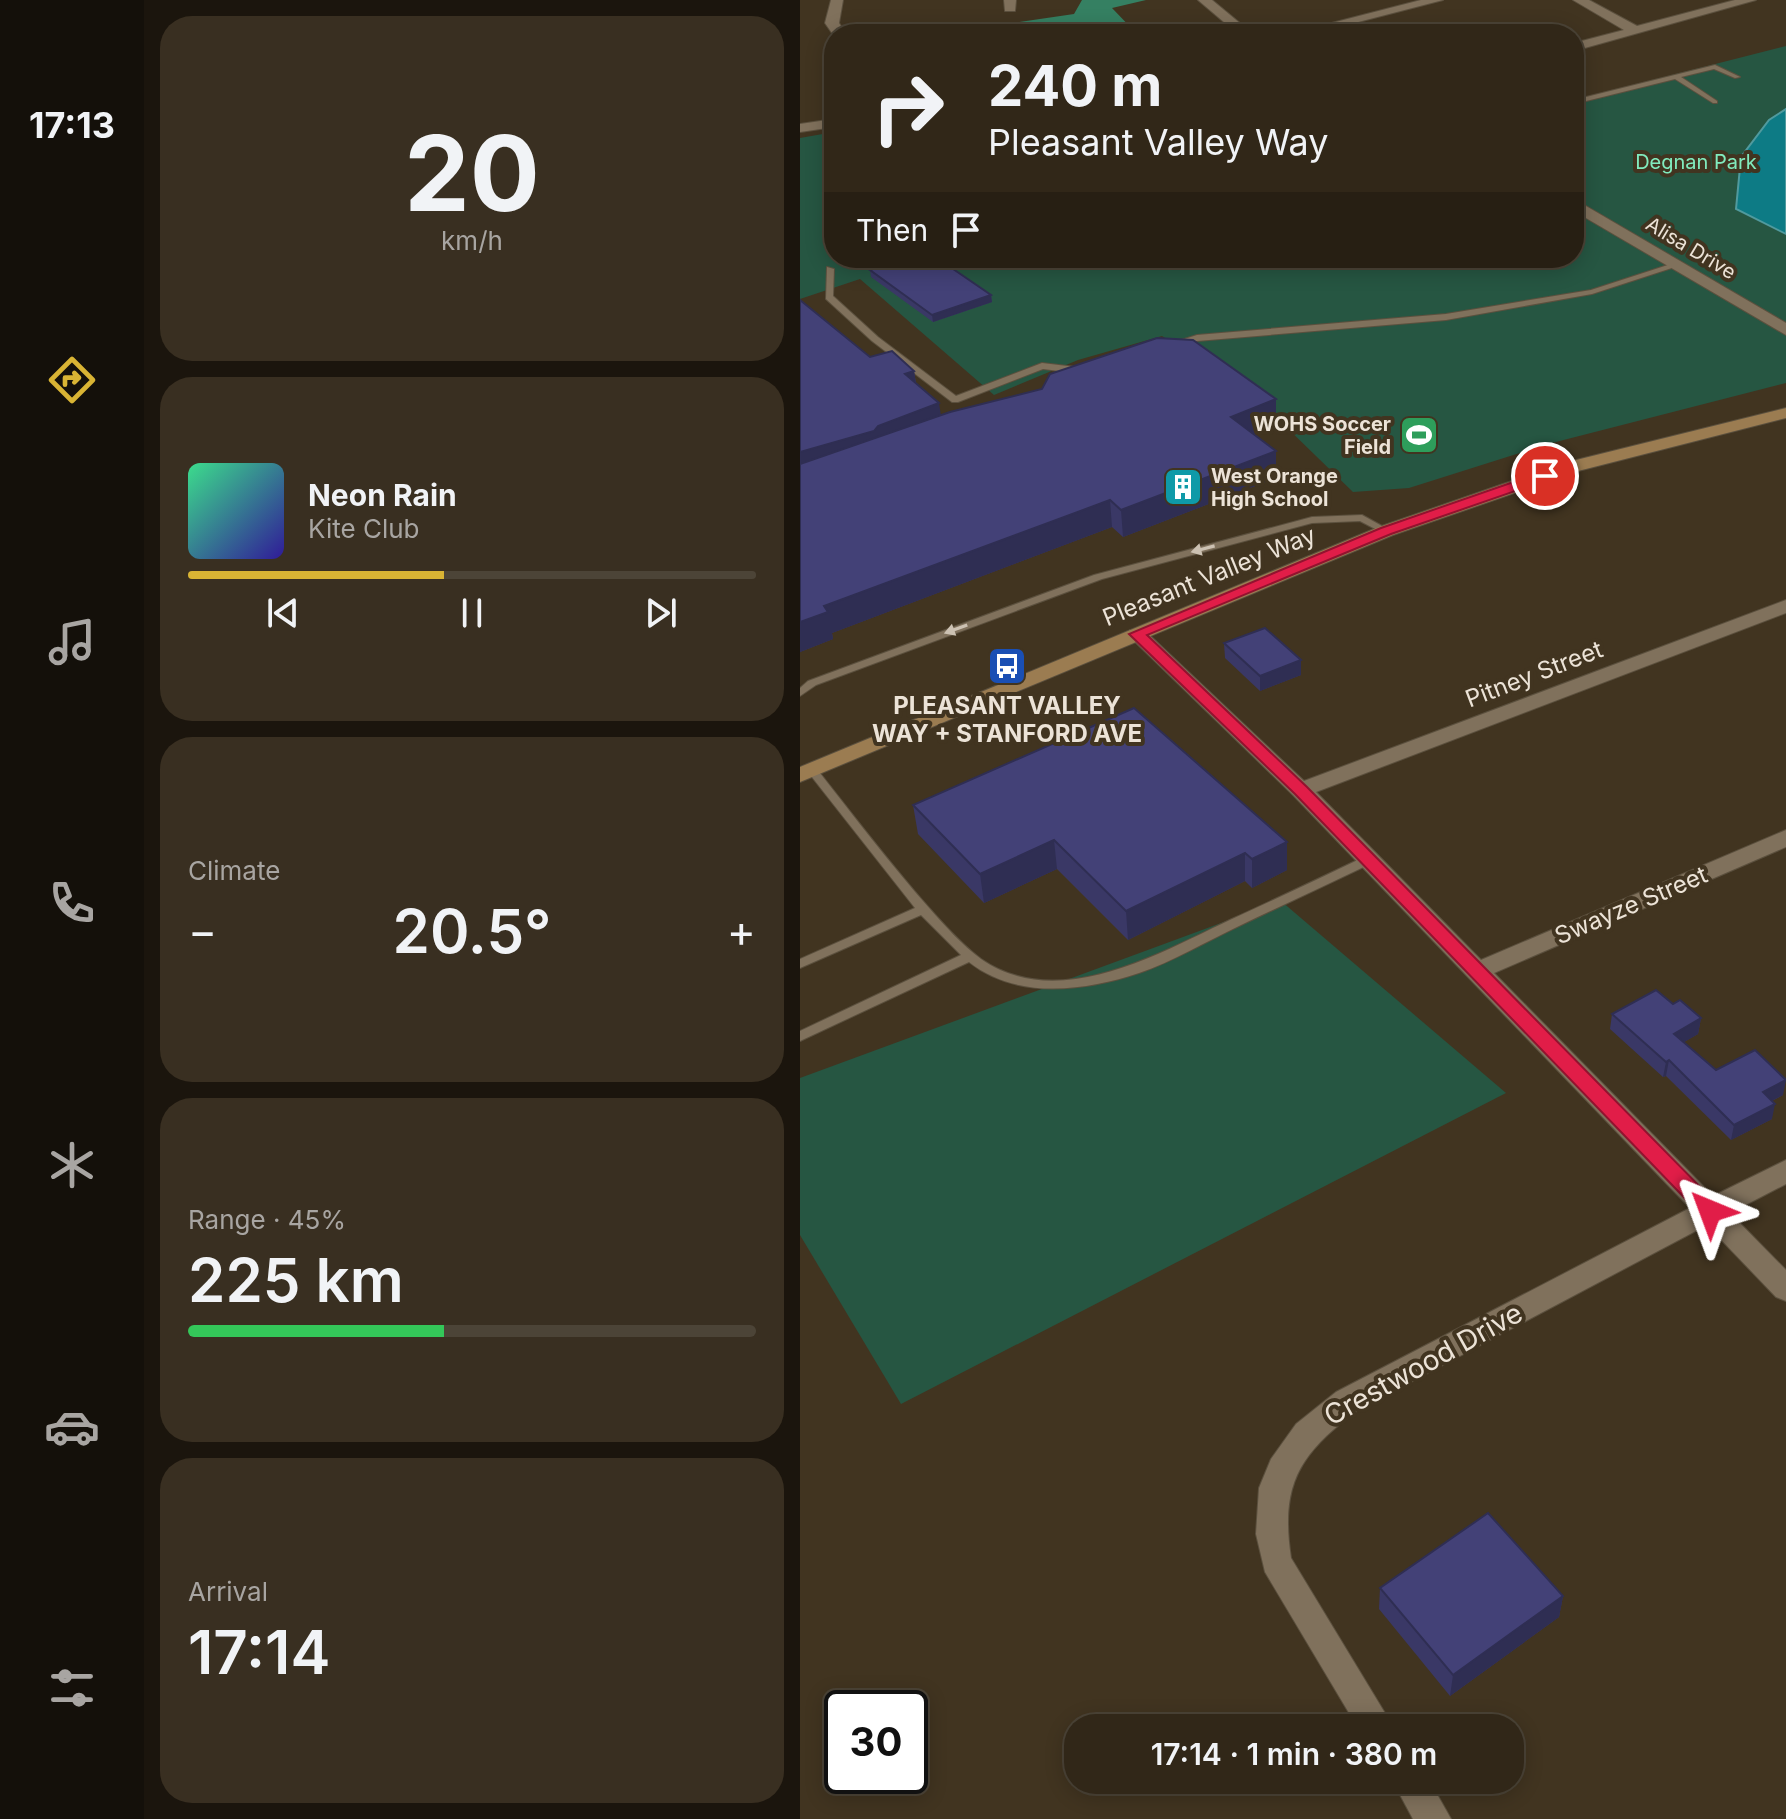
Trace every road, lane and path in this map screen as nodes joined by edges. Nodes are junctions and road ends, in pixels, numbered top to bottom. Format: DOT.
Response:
graph roads {
  1 [pos="837,0"];
  2 [pos="1204,0"];
  3 [pos="1437,0"];
  4 [pos="1579,0"];
  5 [pos="1750,0"];
  6 [pos="1416,2"];
  7 [pos="833,24"];
  8 [pos="1234,24"];
  9 [pos="1334,24"];
  10 [pos="1636,31"];
  11 [pos="1584,44"];
  12 [pos="1676,77"];
  13 [pos="1737,77"];
  14 [pos="1584,100"];
  15 [pos="1715,102"];
  16 [pos="824,124"];
  17 [pos="800,128"];
  18 [pos="1584,210"];
  19 [pos="1677,265"];
  20 [pos="830,269"];
  21 [pos="1786,330"];
  22 [pos="1161,346"];
  23 [pos="1064,383"];
  24 [pos="955,400"];
  25 [pos="964,407"];
  26 [pos="1786,413"];
  27 [pos="1386,531"];
  28 [pos="1786,606"];
  29 [pos="1137,634"];
  30 [pos="800,693"];
  31 [pos="806,773"];
  32 [pos="1301,790"];
  33 [pos="1786,838"];
  34 [pos="1368,860"];
  35 [pos="924,909"];
  36 [pos="968,957"];
  37 [pos="800,964"];
  38 [pos="1477,971"];
  39 [pos="800,1036"];
  40 [pos="1786,1171"];
  41 [pos="1710,1211"];
  42 [pos="1786,1289"];
  43 [pos="1368,1714"];
  44 [pos="1418,1794"];
  45 [pos="1433,1819"];
  1 -- 7 [label="street"];
  2 -- 8 [label="street"];
  3 -- 6 [label="street"];
  4 -- 10 [label="street"];
  5 -- 10 [label="street"];
  6 -- 9 [label="street"];
  10 -- 11 [label="street"];
  12 -- 13 [label="lane"];
  12 -- 14 [label="lane"];
  12 -- 15 [label="lane"];
  16 -- 17 [label="street"];
  18 -- 19 [label="street, Alisa Drive"];
  19 -- 21 [label="street, Alisa Drive"];
  19 -- 22 [label="lane"];
  20 -- 24 [label="lane"];
  23 -- 24 [label="lane"];
  24 -- 25 [label="lane"];
  26 -- 27 [label="main road, Pleasant Valley Way"];
  27 -- 29 [label="main road, Pleasant Valley Way"];
  27 -- 30 [label="lane, one-way"];
  28 -- 32 [label="street, Pitney Street"];
  29 -- 31 [label="main road, Pleasant Valley Way"];
  29 -- 32 [label="street"];
  31 -- 35 [label="lane"];
  32 -- 34 [label="street"];
  33 -- 38 [label="street, Swayze Street"];
  34 -- 36 [label="lane"];
  34 -- 38 [label="street"];
  35 -- 36 [label="lane"];
  35 -- 37 [label="lane"];
  36 -- 39 [label="lane"];
  38 -- 41 [label="street"];
  40 -- 41 [label="street, Crestwood Drive"];
  41 -- 42 [label="street"];
  41 -- 43 [label="street, Crestwood Drive"];
  44 -- 45 [label="street"];
}
